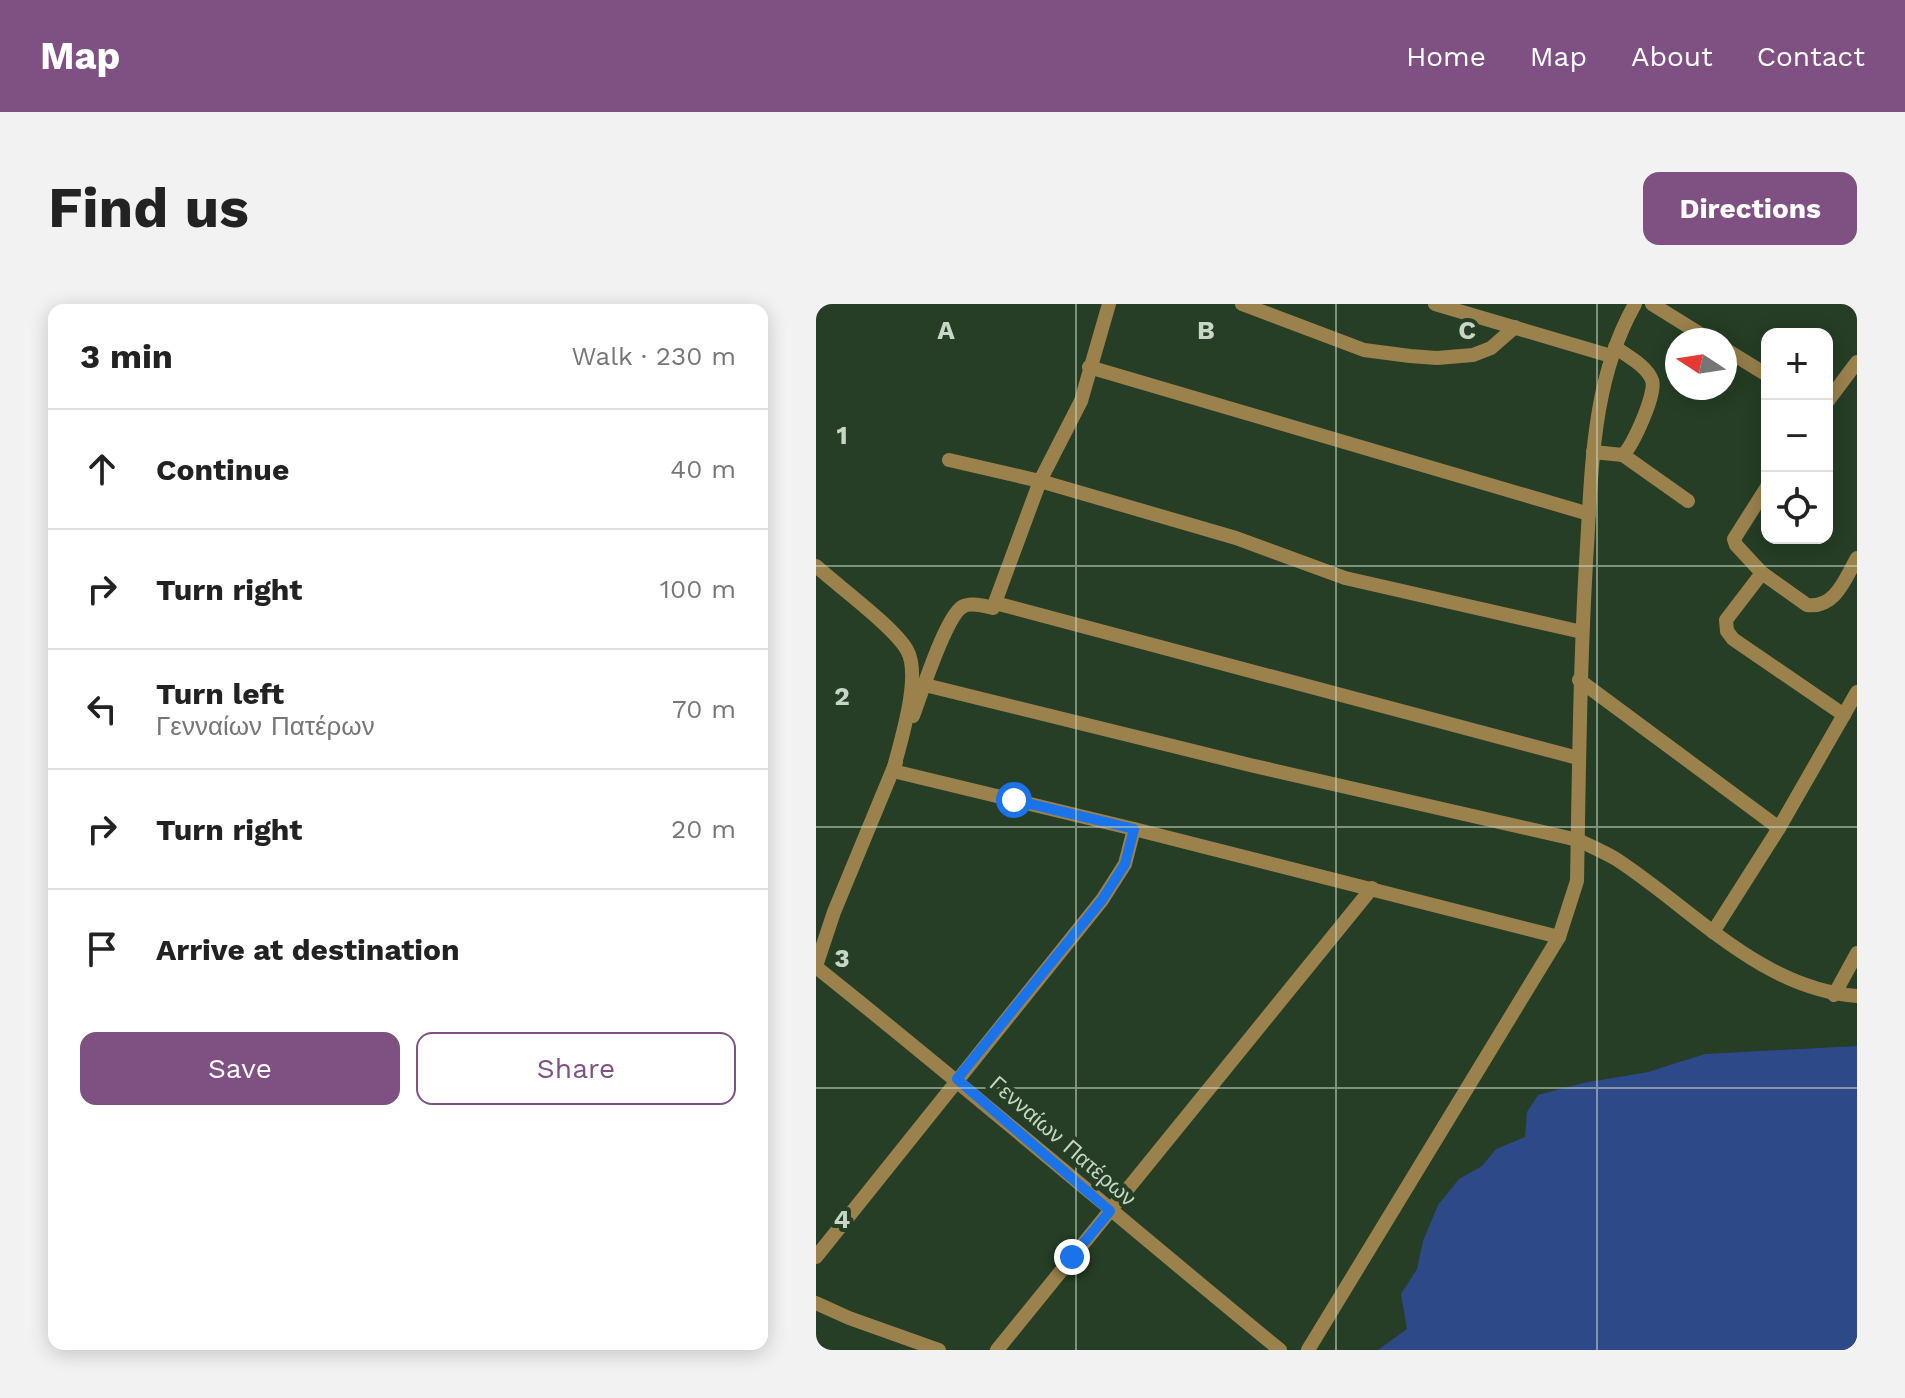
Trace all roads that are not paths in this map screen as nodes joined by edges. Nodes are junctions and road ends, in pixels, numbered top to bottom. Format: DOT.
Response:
graph roads {
  1 [pos="1109,304"];
  2 [pos="1242,304"];
  3 [pos="1435,304"];
  4 [pos="1635,304"];
  5 [pos="1652,304"];
  6 [pos="1515,327"];
  7 [pos="1691,328"];
  8 [pos="1613,351"];
  9 [pos="1737,356"];
  10 [pos="1857,362"];
  11 [pos="1089,367"];
  12 [pos="1761,371"];
  13 [pos="1828,400"];
  14 [pos="1593,452"];
  15 [pos="1623,455"];
  16 [pos="949,460"];
  17 [pos="1040,481"];
  18 [pos="1761,496"];
  19 [pos="1688,501"];
  20 [pos="1589,514"];
  21 [pos="1857,558"];
  22 [pos="816,566"];
  23 [pos="1762,573"];
  24 [pos="995,603"];
  25 [pos="1582,632"];
  26 [pos="1579,680"];
  27 [pos="925,685"];
  28 [pos="1857,692"];
  29 [pos="1844,715"];
  30 [pos="1578,758"];
  31 [pos="893,771"];
  32 [pos="1779,828"];
  33 [pos="1134,829"];
  34 [pos="1578,840"];
  35 [pos="1372,888"];
  36 [pos="1713,932"];
  37 [pos="1559,937"];
  38 [pos="1857,953"];
  39 [pos="816,967"];
  40 [pos="1834,995"];
  41 [pos="1857,996"];
  42 [pos="957,1079"];
  43 [pos="1110,1211"];
  44 [pos="816,1257"];
  45 [pos="816,1303"];
  46 [pos="939,1350"];
  47 [pos="997,1350"];
  48 [pos="1280,1350"];
  49 [pos="1308,1350"];
  1 -- 11 [label="street"];
  2 -- 6 [label="street"];
  3 -- 6 [label="street"];
  4 -- 8 [label="street"];
  5 -- 7 [label="street"];
  6 -- 8 [label="street"];
  8 -- 14 [label="street"];
  8 -- 15 [label="street"];
  9 -- 12 [label="street"];
  10 -- 13 [label="street"];
  11 -- 17 [label="street"];
  11 -- 20 [label="street"];
  14 -- 15 [label="street"];
  14 -- 20 [label="street"];
  15 -- 19 [label="street"];
  16 -- 17 [label="street"];
  17 -- 24 [label="street"];
  17 -- 25 [label="street"];
  18 -- 23 [label="street"];
  20 -- 25 [label="street"];
  21 -- 23 [label="street"];
  22 -- 31 [label="street"];
  23 -- 29 [label="street"];
  24 -- 27 [label="street"];
  24 -- 30 [label="street"];
  25 -- 26 [label="street"];
  26 -- 30 [label="street"];
  26 -- 32 [label="street"];
  27 -- 31 [label="street"];
  27 -- 34 [label="street"];
  28 -- 29 [label="street"];
  29 -- 32 [label="street"];
  30 -- 34 [label="street"];
  31 -- 33 [label="street"];
  31 -- 39 [label="street"];
  32 -- 36 [label="street"];
  33 -- 35 [label="street"];
  33 -- 42 [label="street"];
  34 -- 36 [label="street"];
  34 -- 37 [label="street"];
  35 -- 37 [label="street"];
  35 -- 43 [label="street"];
  36 -- 40 [label="street"];
  37 -- 49 [label="street"];
  38 -- 40 [label="street"];
  39 -- 42 [label="street, Γενναίων Πατέρων"];
  40 -- 41 [label="street"];
  42 -- 43 [label="street, Γενναίων Πατέρων"];
  42 -- 44 [label="street"];
  43 -- 47 [label="street"];
  43 -- 48 [label="street, Γενναίων Πατέρων"];
  45 -- 46 [label="street"];
}
